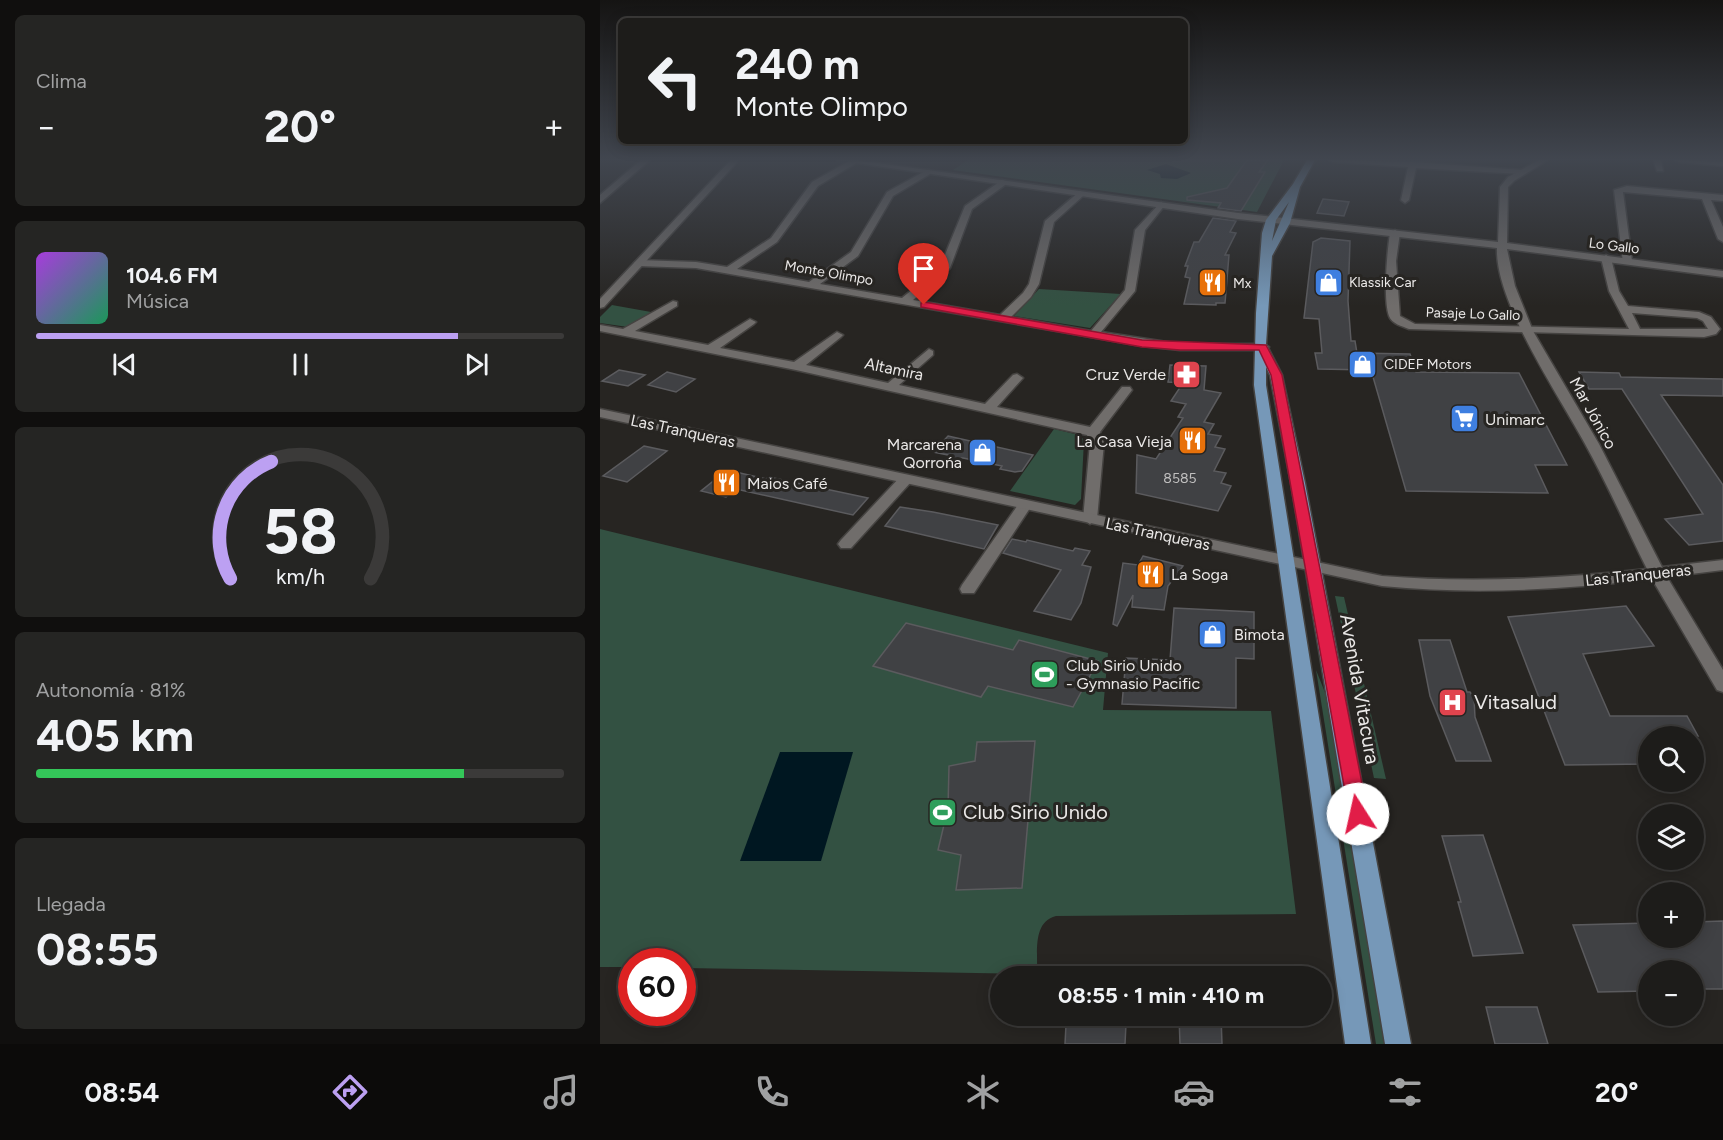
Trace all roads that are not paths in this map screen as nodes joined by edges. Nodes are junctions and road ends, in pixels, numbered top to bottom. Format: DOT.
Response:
graph roads {
  1 [pos="690,209"];
  2 [pos="797,209"];
  3 [pos="881,209"];
  4 [pos="968,209"];
  5 [pos="1064,209"];
  6 [pos="1159,209"];
  7 [pos="1184,209"];
  8 [pos="1279,209"];
  9 [pos="1292,209"];
  10 [pos="1503,209"];
  11 [pos="1620,209"];
  12 [pos="1711,209"];
  13 [pos="1271,219"];
  14 [pos="1286,221"];
  15 [pos="1395,233"];
  16 [pos="1723,239"];
  17 [pos="1502,246"];
  18 [pos="1267,256"];
  19 [pos="1606,258"];
  20 [pos="1627,261"];
  21 [pos="639,263"];
  22 [pos="728,271"];
  23 [pos="1723,274"];
  24 [pos="812,285"];
  25 [pos="904,302"];
  26 [pos="673,304"];
  27 [pos="600,305"];
  28 [pos="1622,309"];
  29 [pos="1002,319"];
  30 [pos="750,322"];
  31 [pos="600,328"];
  32 [pos="1527,331"];
  33 [pos="626,332"];
  34 [pos="1637,333"];
  35 [pos="837,335"];
  36 [pos="1093,335"];
  37 [pos="1263,347"];
  38 [pos="710,349"];
  39 [pos="929,353"];
  40 [pos="796,366"];
  41 [pos="1017,378"];
  42 [pos="890,387"];
  43 [pos="1126,390"];
  44 [pos="989,408"];
  45 [pos="600,412"];
  46 [pos="1094,432"];
  47 [pos="906,479"];
  48 [pos="1025,505"];
  49 [pos="1090,519"];
  50 [pos="846,544"];
  51 [pos="1286,562"];
  52 [pos="1723,565"];
  53 [pos="1314,568"];
  54 [pos="1657,573"];
  55 [pos="968,589"];
  56 [pos="1723,685"];
  57 [pos="1359,1044"];
  58 [pos="1398,1044"];
  1 -- 21 [label="street"];
  2 -- 22 [label="street"];
  3 -- 24 [label="street"];
  4 -- 25 [label="street"];
  5 -- 29 [label="street"];
  6 -- 36 [label="street"];
  7 -- 13 [label="street, Lo Gallo"];
  8 -- 13 [label="main road, Avenida Vitacura"];
  9 -- 14 [label="main road, Avenida Vitacura"];
  10 -- 17 [label="street, Mar Jónico"];
  11 -- 20 [label="street"];
  12 -- 16 [label="street"];
  13 -- 14 [label="street, Lo Gallo"];
  13 -- 18 [label="main road, Avenida Vitacura"];
  14 -- 15 [label="street, Lo Gallo"];
  14 -- 18 [label="main road, Avenida Vitacura"];
  15 -- 17 [label="street, Lo Gallo"];
  15 -- 32 [label="street, Pasaje Lo Gallo"];
  17 -- 19 [label="street, Lo Gallo"];
  17 -- 32 [label="street, Mar Jónico"];
  18 -- 37 [label="main road, Avenida Vitacura"];
  19 -- 20 [label="street, Lo Gallo"];
  19 -- 28 [label="street"];
  20 -- 23 [label="street, Lo Gallo"];
  21 -- 22 [label="street, Monte Olimpo"];
  21 -- 27 [label="street"];
  22 -- 24 [label="street, Monte Olimpo"];
  24 -- 25 [label="street, Monte Olimpo"];
  25 -- 29 [label="street, Monte Olimpo"];
  26 -- 33 [label="street"];
  28 -- 34 [label="street"];
  28 -- 34 [label="street, Pasaje Lo Gallo"];
  29 -- 36 [label="street, Monte Olimpo"];
  30 -- 38 [label="street"];
  31 -- 33 [label="street, Altamira"];
  32 -- 34 [label="street, Pasaje Lo Gallo"];
  32 -- 54 [label="street, Mar Jónico"];
  33 -- 38 [label="street, Altamira"];
  35 -- 40 [label="street"];
  36 -- 37 [label="street, Monte Olimpo"];
  37 -- 51 [label="main road, Avenida Vitacura"];
  37 -- 53 [label="main road, Avenida Vitacura"];
  38 -- 40 [label="street, Altamira"];
  39 -- 42 [label="street"];
  40 -- 42 [label="street, Altamira"];
  41 -- 44 [label="street"];
  42 -- 44 [label="street, Altamira"];
  43 -- 46 [label="street"];
  44 -- 46 [label="street, Altamira"];
  45 -- 47 [label="street, Las Tranqueras"];
  46 -- 49 [label="street"];
  47 -- 48 [label="street, Las Tranqueras"];
  47 -- 50 [label="street"];
  48 -- 49 [label="street, Las Tranqueras"];
  48 -- 55 [label="street"];
  49 -- 51 [label="street, Las Tranqueras"];
  51 -- 53 [label="street, Las Tranqueras"];
  51 -- 57 [label="main road, Avenida Vitacura"];
  52 -- 54 [label="street, Las Tranqueras"];
  53 -- 54 [label="street, Las Tranqueras"];
  53 -- 58 [label="main road, Avenida Vitacura"];
  54 -- 56 [label="street, Mar Jónico"];
}
